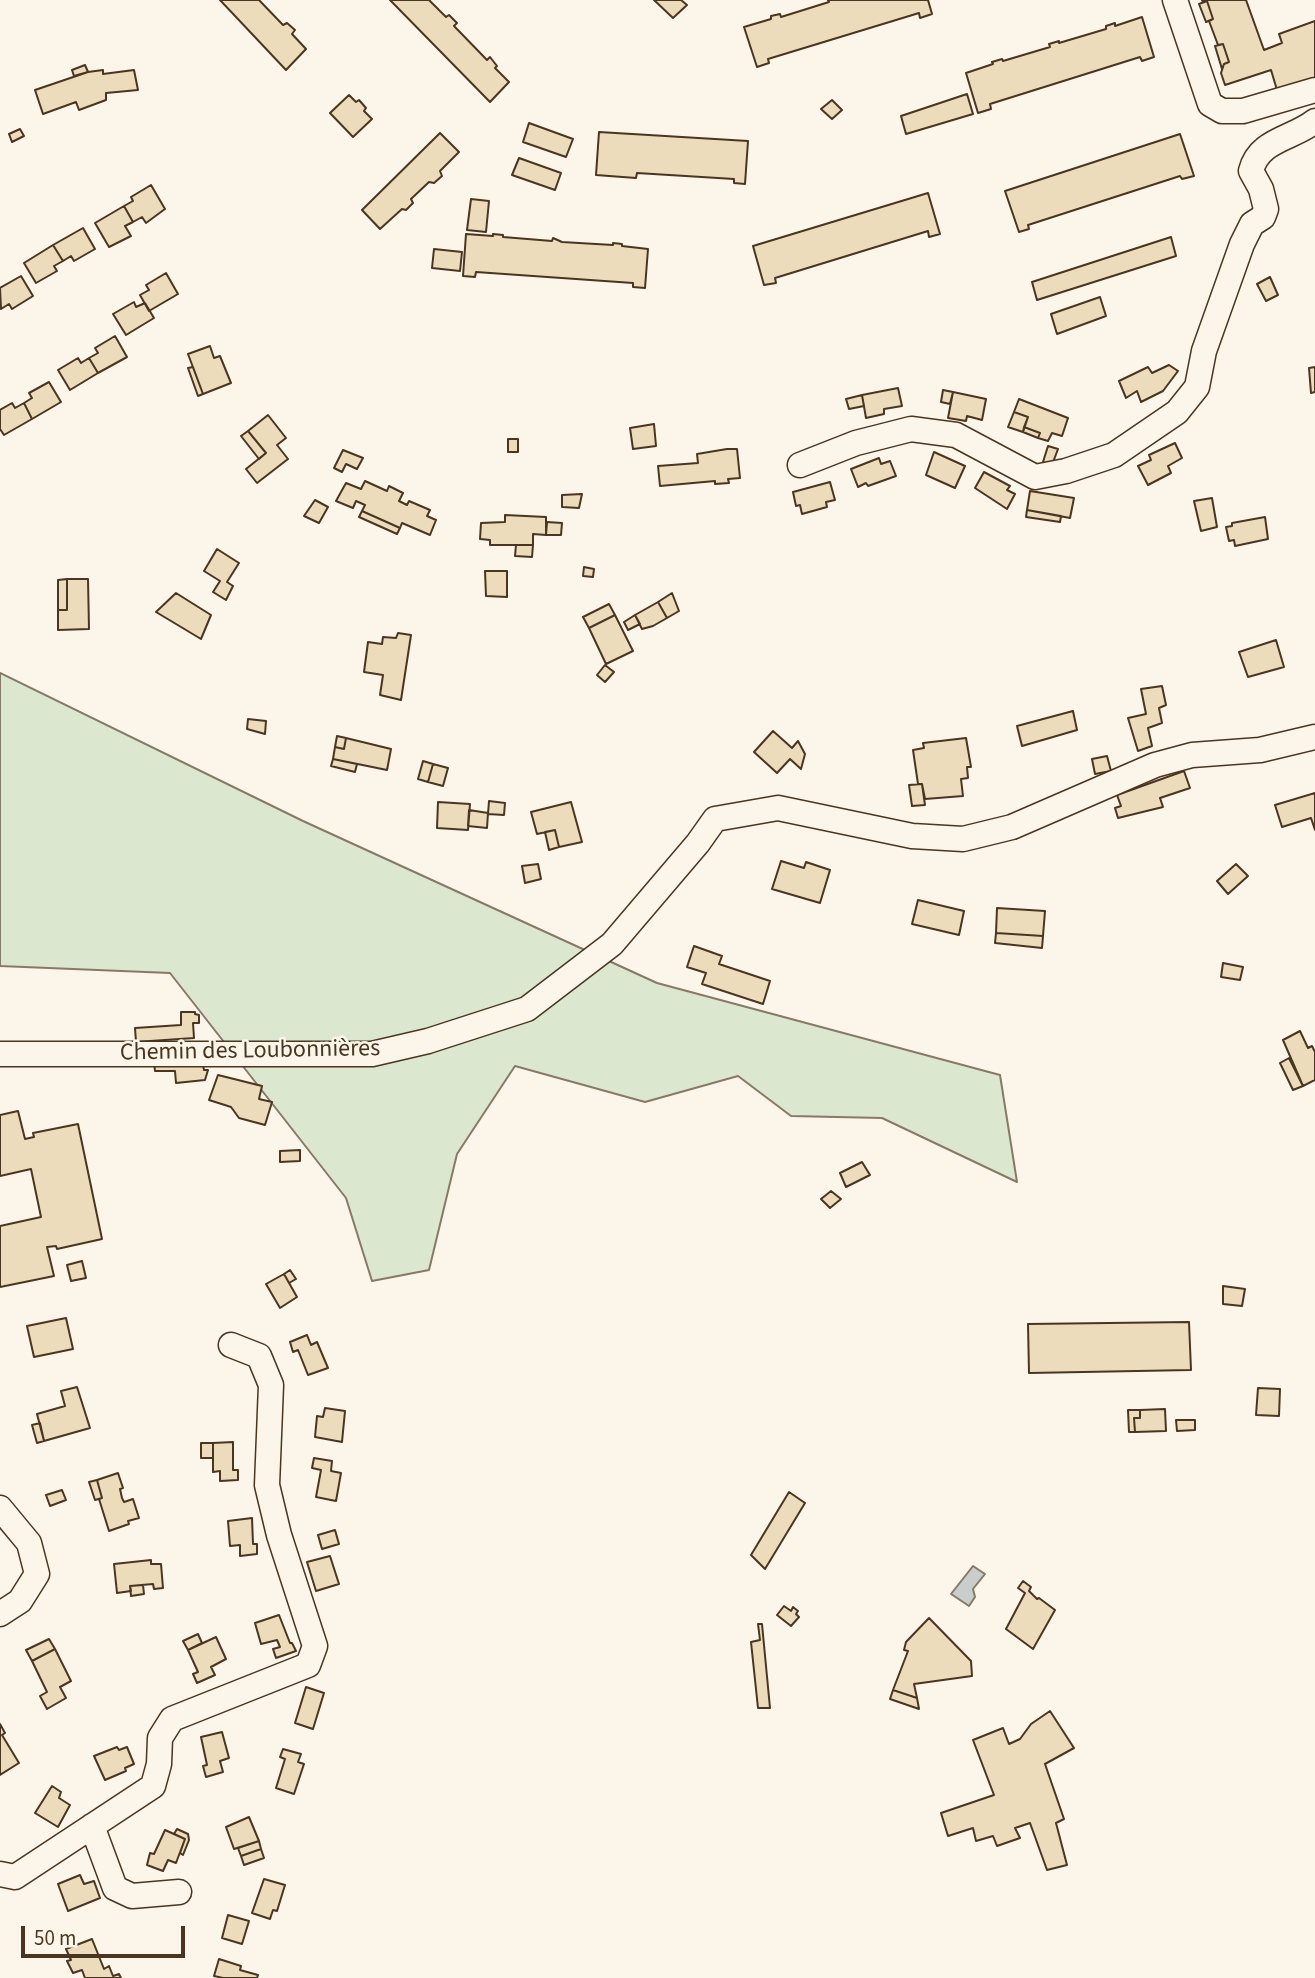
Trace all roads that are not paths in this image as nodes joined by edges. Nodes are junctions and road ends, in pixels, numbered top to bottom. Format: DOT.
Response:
graph roads {
  1 [pos="1175,0"];
  2 [pos="1315,90"];
  3 [pos="1315,121"];
  4 [pos="800,465"];
  5 [pos="1315,737"];
  6 [pos="0,1054"];
  7 [pos="232,1345"];
  8 [pos="0,1508"];
  9 [pos="0,1614"];
  10 [pos="92,1826"];
  11 [pos="0,1874"];
  12 [pos="178,1892"];
  1 -- 2 [label="street"];
  3 -- 4 [label="street"];
  5 -- 6 [label="street, Chemin des Loubonnières"];
  7 -- 10 [label="street"];
  8 -- 9 [label="street"];
  10 -- 11 [label="street"];
  10 -- 12 [label="street"];
}
